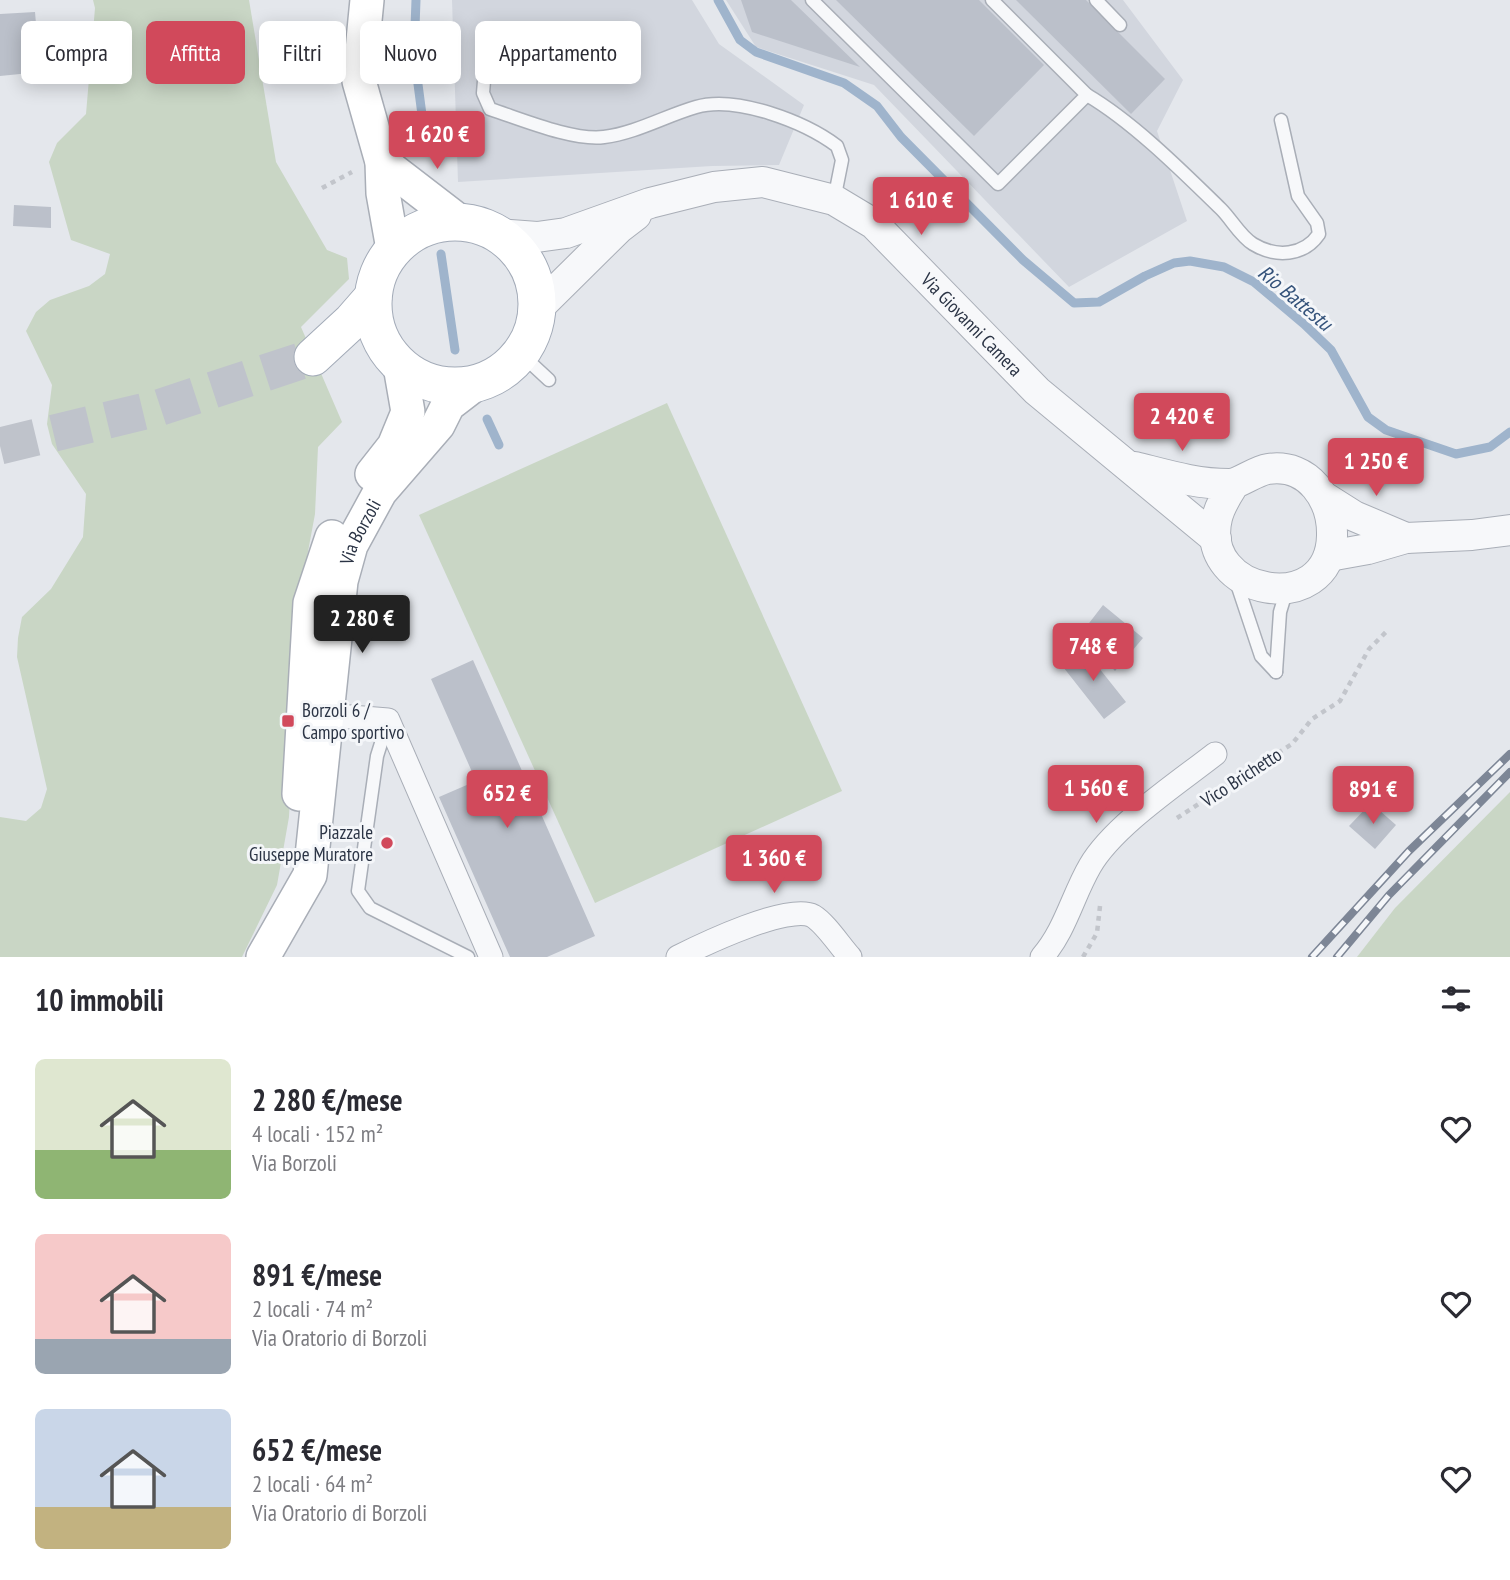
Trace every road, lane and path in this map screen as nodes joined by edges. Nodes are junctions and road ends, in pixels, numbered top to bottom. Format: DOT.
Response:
graph roads {
  1 [pos="367,0"];
  2 [pos="812,0"];
  3 [pos="992,0"];
  4 [pos="1096,0"];
  5 [pos="1120,24"];
  6 [pos="484,84"];
  7 [pos="1087,95"];
  8 [pos="1281,120"];
  9 [pos="382,162"];
  10 [pos="834,200"];
  11 [pos="650,203"];
  12 [pos="460,222"];
  13 [pos="499,234"];
  14 [pos="393,249"];
  15 [pos="373,297"];
  16 [pos="537,309"];
  17 [pos="521,354"];
  18 [pos="392,356"];
  19 [pos="549,380"];
  20 [pos="474,384"];
  21 [pos="1125,465"];
  22 [pos="1234,484"];
  23 [pos="1324,496"];
  24 [pos="1510,530"];
  25 [pos="1406,538"];
  26 [pos="1216,539"];
  27 [pos="1329,556"];
  28 [pos="1232,570"];
  29 [pos="1287,589"];
  30 [pos="1390,629"];
  31 [pos="316,715"];
  32 [pos="388,720"];
  33 [pos="1215,754"];
  34 [pos="1174,820"];
  35 [pos="1101,896"];
  36 [pos="264,957"];
  37 [pos="468,957"];
  38 [pos="491,957"];
  39 [pos="678,957"];
  40 [pos="850,957"];
  41 [pos="1042,957"];
  42 [pos="1083,957"];
  1 -- 9 [label="main road"];
  2 -- 7 [label="lane"];
  3 -- 7 [label="lane"];
  4 -- 5 [label="lane"];
  6 -- 10 [label="lane"];
  7 -- 8 [label="lane"];
  9 -- 12 [label="main road, Via Borzoli"];
  9 -- 14 [label="main road"];
  10 -- 11 [label="street, Via Giovanni Camera"];
  10 -- 21 [label="street, Via Giovanni Camera"];
  11 -- 13 [label="street, Via Giovanni Camera"];
  11 -- 16 [label="street"];
  12 -- 13 [label="main road, Via Borzoli"];
  12 -- 14 [label="main road, Via Borzoli"];
  13 -- 16 [label="main road, Via Borzoli"];
  14 -- 15 [label="main road, Via Borzoli"];
  15 -- 18 [label="main road, Via Borzoli"];
  15 -- 18 [label="main road"];
  16 -- 17 [label="main road, Via Borzoli"];
  17 -- 19 [label="lane"];
  17 -- 20 [label="main road, Via Borzoli"];
  18 -- 20 [label="main road, Via Borzoli"];
  18 -- 31 [label="main road"];
  20 -- 31 [label="main road, Via Borzoli"];
  21 -- 22 [label="street"];
  21 -- 26 [label="street, Via Giovanni Camera"];
  22 -- 23 [label="street"];
  22 -- 26 [label="street"];
  23 -- 25 [label="street"];
  23 -- 27 [label="street"];
  24 -- 25 [label="street"];
  25 -- 27 [label="street"];
  26 -- 28 [label="street"];
  27 -- 29 [label="street"];
  28 -- 29 [label="street"];
  28 -- 29 [label="lane"];
  30 -- 34 [label="path, Vico Brichetto"];
  31 -- 32 [label="street"];
  31 -- 36 [label="main road"];
  32 -- 37 [label="lane"];
  32 -- 38 [label="street"];
  33 -- 41 [label="street"];
  35 -- 42 [label="path"];
  39 -- 40 [label="street"];
}
